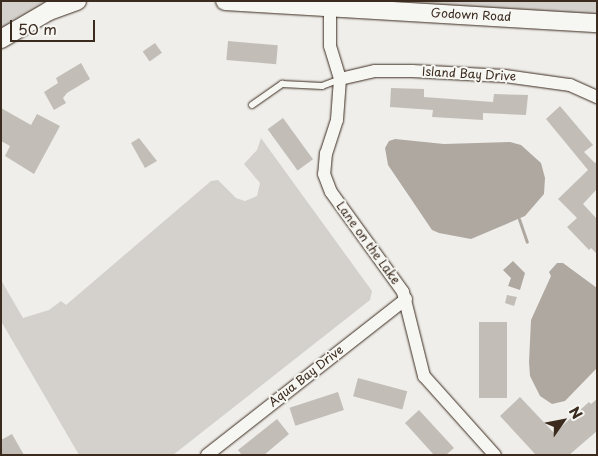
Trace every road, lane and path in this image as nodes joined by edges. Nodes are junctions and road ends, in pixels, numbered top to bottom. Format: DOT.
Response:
graph roads {
  1 [pos="77,1"];
  2 [pos="225,1"];
  3 [pos="330,7"];
  4 [pos="597,23"];
  5 [pos="1,39"];
  6 [pos="340,79"];
  7 [pos="597,97"];
  8 [pos="252,105"];
  9 [pos="406,299"];
  10 [pos="207,455"];
  11 [pos="495,455"];
  1 -- 5 [label="main road"];
  2 -- 3 [label="main road, Godown Road"];
  3 -- 4 [label="main road, Godown Road"];
  3 -- 6 [label="street, Lane on the Lake"];
  6 -- 7 [label="street, Island Bay Drive"];
  6 -- 8 [label="lane"];
  6 -- 9 [label="street, Lane on the Lake"];
  9 -- 10 [label="street, Aqua Bay Drive"];
  9 -- 11 [label="street, Lane on the Lake"];
}
